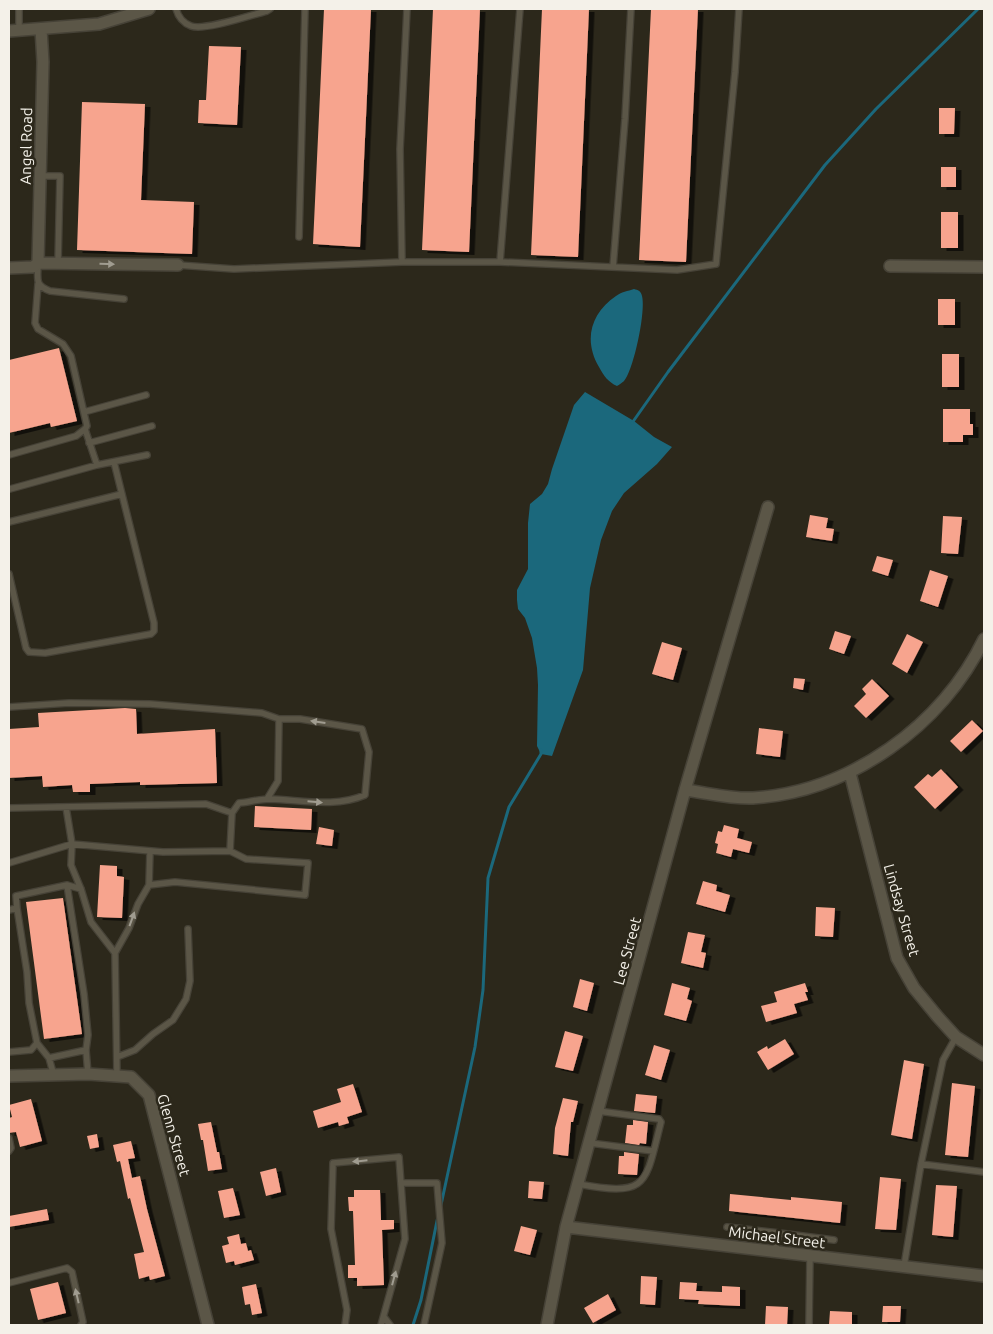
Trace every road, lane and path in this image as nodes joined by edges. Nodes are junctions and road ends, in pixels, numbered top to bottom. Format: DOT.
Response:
graph roads {
  1 [pos="19,9"];
  2 [pos="149,9"];
  3 [pos="176,9"];
  4 [pos="270,9"];
  5 [pos="305,9"];
  6 [pos="406,9"];
  7 [pos="520,9"];
  8 [pos="631,9"];
  9 [pos="739,9"];
  10 [pos="122,13"];
  11 [pos="40,29"];
  12 [pos="14,31"];
  13 [pos="41,176"];
  14 [pos="300,237"];
  15 [pos="402,262"];
  16 [pos="500,262"];
  17 [pos="38,263"];
  18 [pos="58,263"];
  19 [pos="178,265"];
  20 [pos="890,266"];
  21 [pos="613,267"];
  22 [pos="984,267"];
  23 [pos="9,268"];
  24 [pos="38,284"];
  25 [pos="124,298"];
  26 [pos="146,395"];
  27 [pos="84,412"];
  28 [pos="152,426"];
  29 [pos="85,429"];
  30 [pos="89,443"];
  31 [pos="9,455"];
  32 [pos="147,455"];
  33 [pos="114,462"];
  34 [pos="97,465"];
  35 [pos="10,489"];
  36 [pos="122,494"];
  37 [pos="768,507"];
  38 [pos="9,522"];
  39 [pos="9,574"];
  40 [pos="984,639"];
  41 [pos="9,707"];
  42 [pos="279,719"];
  43 [pos="850,773"];
  44 [pos="685,790"];
  45 [pos="266,799"];
  46 [pos="66,807"];
  47 [pos="9,808"];
  48 [pos="232,812"];
  49 [pos="72,844"];
  50 [pos="150,851"];
  51 [pos="230,851"];
  52 [pos="9,863"];
  53 [pos="67,885"];
  54 [pos="149,885"];
  55 [pos="82,889"];
  56 [pos="17,908"];
  57 [pos="9,910"];
  58 [pos="188,928"];
  59 [pos="115,953"];
  60 [pos="956,1037"];
  61 [pos="37,1044"];
  62 [pos="86,1050"];
  63 [pos="9,1052"];
  64 [pos="984,1055"];
  65 [pos="117,1057"];
  66 [pos="49,1058"];
  67 [pos="88,1074"];
  68 [pos="9,1076"];
  69 [pos="54,1076"];
  70 [pos="117,1076"];
  71 [pos="598,1111"];
  72 [pos="9,1138"];
  73 [pos="590,1143"];
  74 [pos="9,1151"];
  75 [pos="654,1151"];
  76 [pos="922,1164"];
  77 [pos="984,1172"];
  78 [pos="401,1183"];
  79 [pos="578,1184"];
  80 [pos="566,1227"];
  81 [pos="727,1227"];
  82 [pos="779,1233"];
  83 [pos="834,1240"];
  84 [pos="775,1252"];
  85 [pos="810,1256"];
  86 [pos="904,1266"];
  87 [pos="984,1276"];
  88 [pos="9,1283"];
  89 [pos="384,1316"];
  90 [pos="81,1325"];
  91 [pos="208,1325"];
  92 [pos="345,1325"];
  93 [pos="381,1325"];
  94 [pos="390,1325"];
  95 [pos="424,1325"];
  96 [pos="547,1325"];
  97 [pos="809,1325"];
  1 -- 12 [label="lane"];
  2 -- 10 [label="street"];
  3 -- 4 [label="lane"];
  5 -- 14 [label="lane"];
  6 -- 15 [label="lane"];
  7 -- 16 [label="lane"];
  8 -- 21 [label="lane"];
  9 -- 21 [label="lane"];
  10 -- 11 [label="street"];
  11 -- 12 [label="street"];
  11 -- 13 [label="street, Angel Road"];
  13 -- 17 [label="street, Angel Road"];
  13 -- 18 [label="lane"];
  15 -- 16 [label="lane"];
  15 -- 19 [label="lane"];
  16 -- 21 [label="lane"];
  17 -- 18 [label="street"];
  17 -- 23 [label="street"];
  17 -- 24 [label="lane"];
  18 -- 19 [label="street, one-way"];
  20 -- 22 [label="street"];
  24 -- 25 [label="lane"];
  24 -- 27 [label="lane"];
  26 -- 27 [label="lane"];
  27 -- 29 [label="lane"];
  28 -- 30 [label="lane"];
  29 -- 30 [label="lane"];
  29 -- 31 [label="lane"];
  30 -- 34 [label="lane"];
  32 -- 33 [label="lane"];
  33 -- 34 [label="lane"];
  33 -- 36 [label="lane"];
  34 -- 35 [label="lane"];
  36 -- 38 [label="lane"];
  36 -- 39 [label="lane"];
  37 -- 44 [label="street, Lee Street"];
  40 -- 43 [label="street"];
  41 -- 42 [label="lane"];
  42 -- 45 [label="lane"];
  45 -- 42 [label="lane, one-way"];
  43 -- 44 [label="street"];
  43 -- 60 [label="street, Lindsay Street"];
  44 -- 71 [label="street, Lee Street"];
  45 -- 48 [label="lane"];
  46 -- 47 [label="lane"];
  46 -- 48 [label="lane"];
  46 -- 49 [label="lane"];
  48 -- 51 [label="lane"];
  49 -- 50 [label="lane"];
  49 -- 52 [label="lane"];
  49 -- 55 [label="lane"];
  50 -- 51 [label="lane"];
  50 -- 54 [label="lane"];
  51 -- 54 [label="lane"];
  53 -- 55 [label="lane"];
  53 -- 56 [label="lane"];
  53 -- 62 [label="lane"];
  59 -- 54 [label="lane, one-way"];
  55 -- 59 [label="lane"];
  56 -- 57 [label="lane"];
  56 -- 61 [label="lane"];
  58 -- 65 [label="lane"];
  59 -- 65 [label="lane"];
  60 -- 64 [label="street, Lindsay Street"];
  60 -- 76 [label="lane"];
  61 -- 63 [label="lane"];
  61 -- 66 [label="lane"];
  62 -- 66 [label="lane"];
  62 -- 67 [label="lane"];
  65 -- 70 [label="lane"];
  66 -- 69 [label="lane"];
  67 -- 69 [label="street, Glenn Street"];
  67 -- 70 [label="street, Glenn Street"];
  68 -- 69 [label="street, Glenn Street"];
  70 -- 91 [label="street, Glenn Street"];
  71 -- 73 [label="street, Lee Street"];
  71 -- 75 [label="lane"];
  72 -- 74 [label="lane"];
  73 -- 75 [label="lane"];
  73 -- 79 [label="street, Lee Street"];
  75 -- 79 [label="lane"];
  76 -- 77 [label="lane"];
  76 -- 86 [label="lane"];
  89 -- 78 [label="lane, one-way"];
  78 -- 92 [label="lane, one-way"];
  78 -- 95 [label="lane"];
  79 -- 80 [label="street, Lee Street"];
  80 -- 84 [label="street, Michael Street"];
  80 -- 96 [label="street, Lee Street"];
  81 -- 82 [label="lane"];
  82 -- 83 [label="lane"];
  82 -- 84 [label="lane"];
  84 -- 85 [label="street, Michael Street"];
  85 -- 86 [label="street, Michael Street"];
  85 -- 97 [label="lane"];
  86 -- 87 [label="street, Michael Street"];
  90 -- 88 [label="lane, one-way"];
  89 -- 93 [label="lane"];
  89 -- 94 [label="lane"];
}
